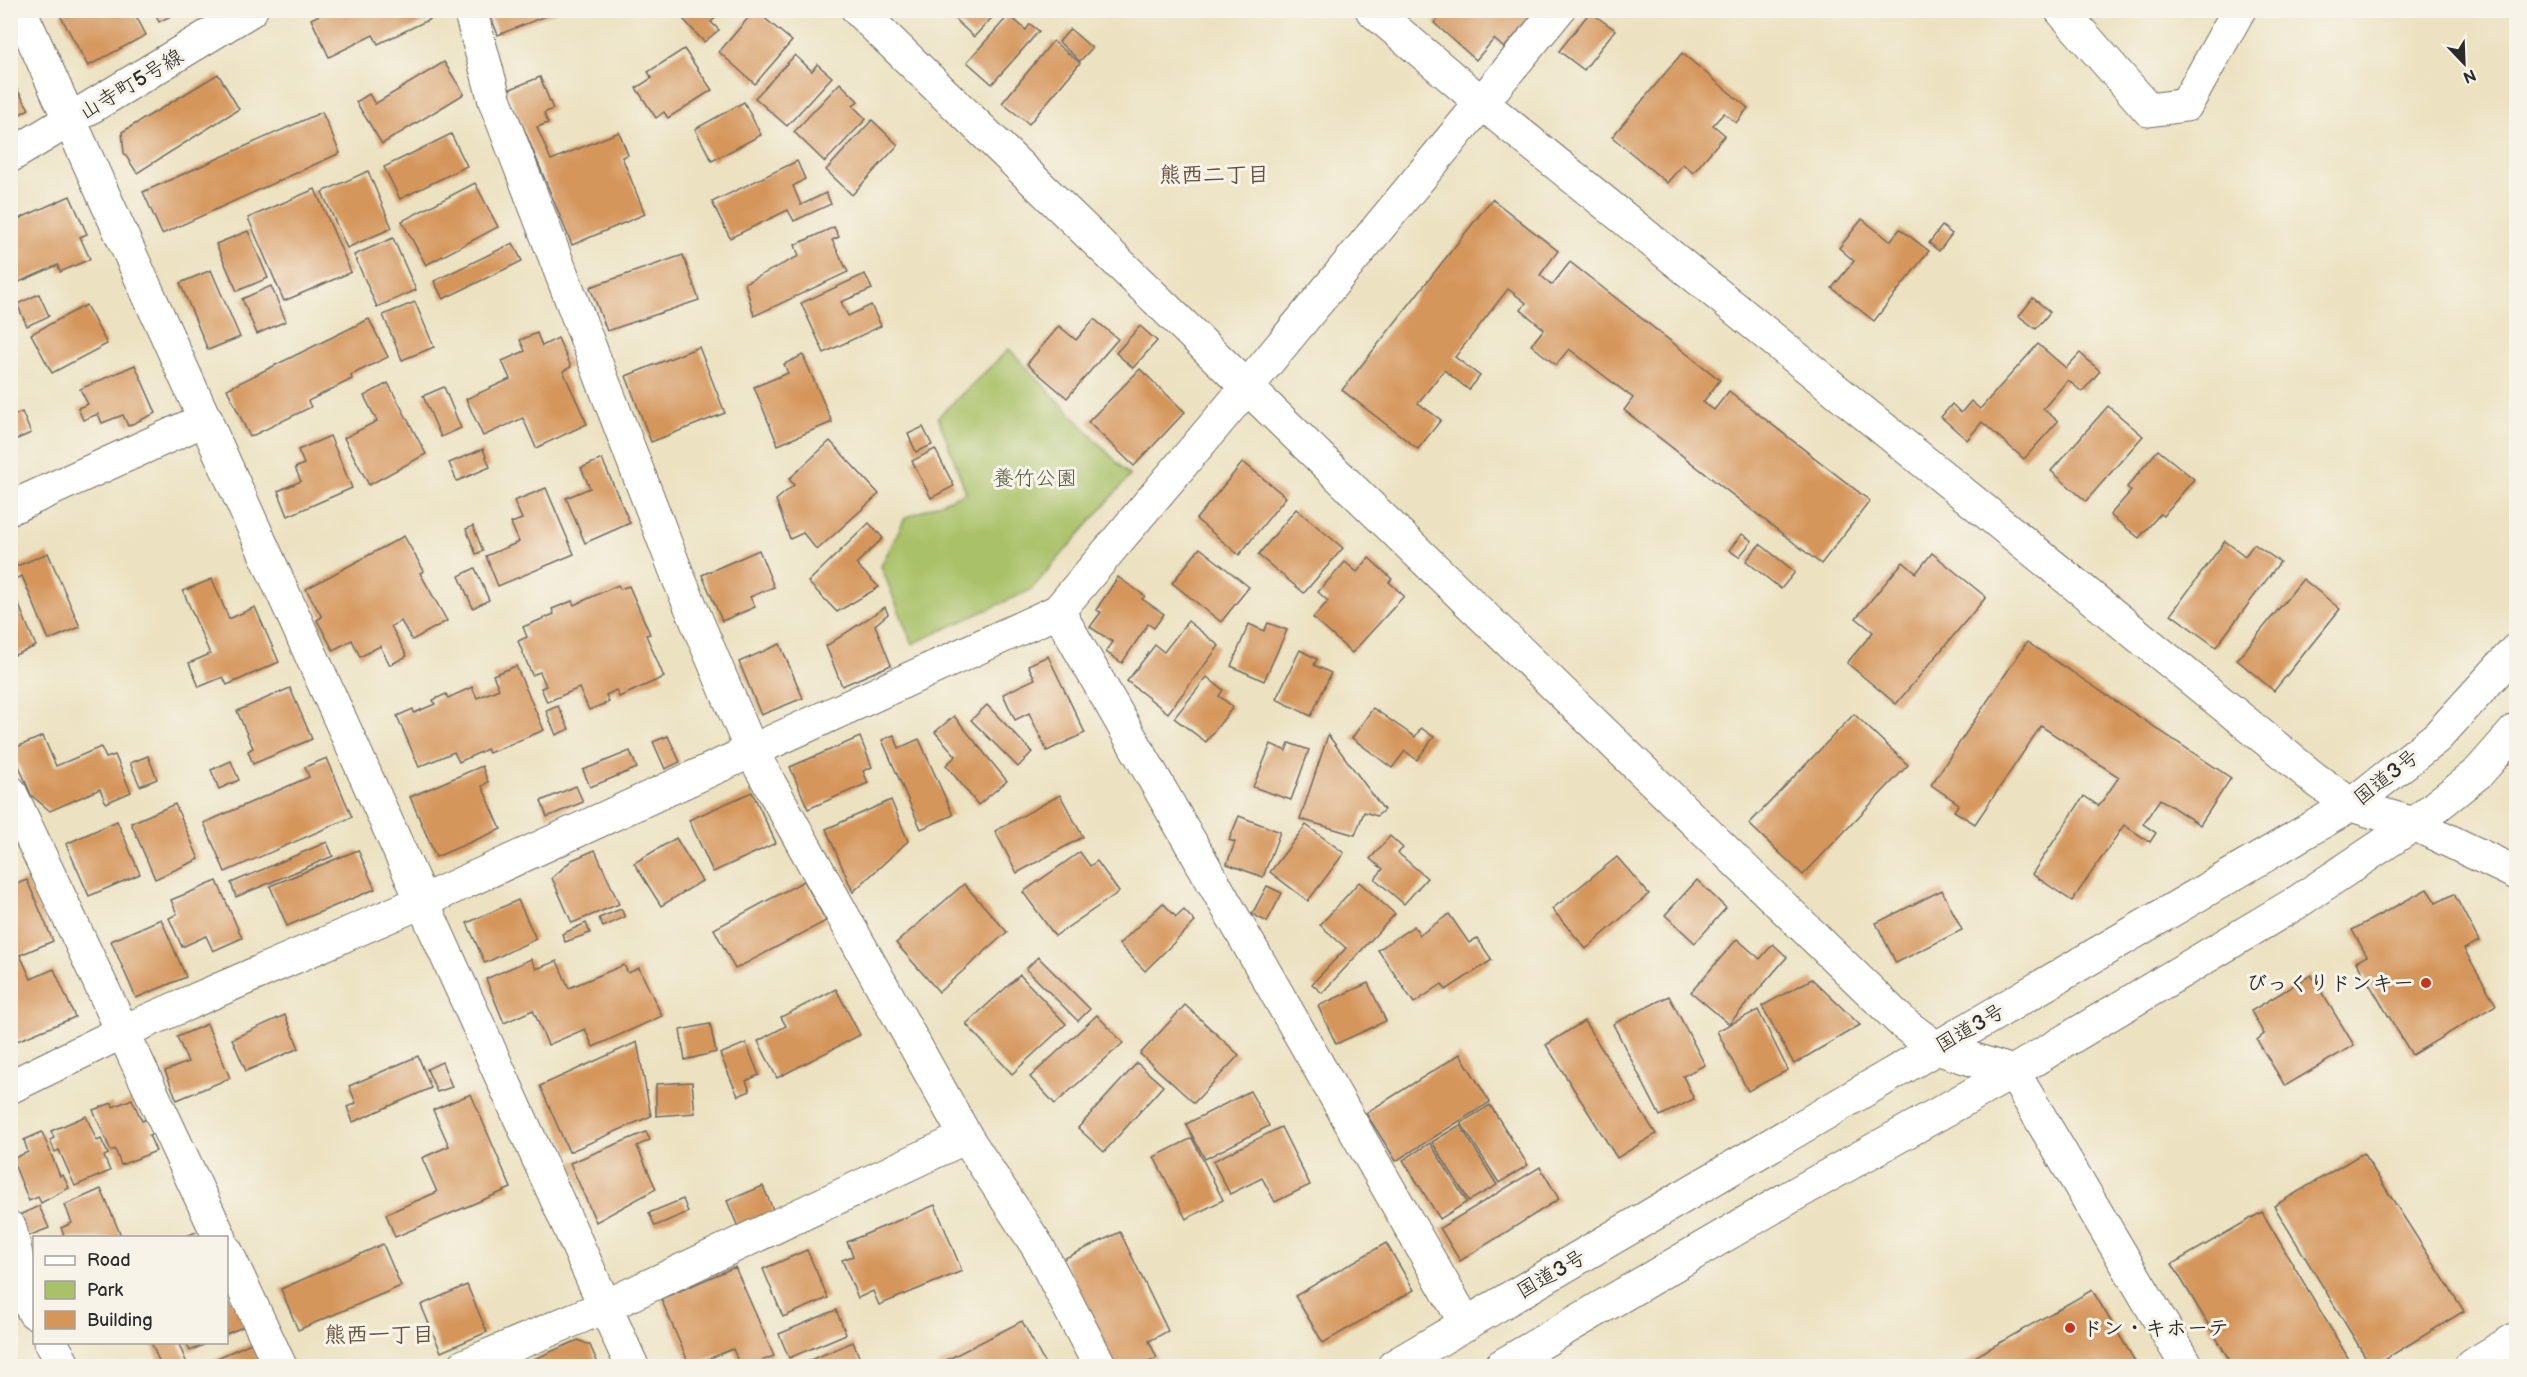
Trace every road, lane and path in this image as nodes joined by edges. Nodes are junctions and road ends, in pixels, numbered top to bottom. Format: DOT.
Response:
graph roads {
  1 [pos="20,10"];
  2 [pos="251,10"];
  3 [pos="470,10"];
  4 [pos="858,10"];
  5 [pos="1372,10"];
  6 [pos="1558,10"];
  7 [pos="2061,10"];
  8 [pos="2239,10"];
  9 [pos="1482,103"];
  10 [pos="71,121"];
  11 [pos="10,156"];
  12 [pos="1247,387"];
  13 [pos="206,419"];
  14 [pos="10,508"];
  15 [pos="1058,611"];
  16 [pos="2517,650"];
  17 [pos="2517,729"];
  18 [pos="752,752"];
  19 [pos="10,792"];
  20 [pos="2351,805"];
  21 [pos="2414,824"];
  22 [pos="2517,873"];
  23 [pos="421,902"];
  24 [pos="124,1030"];
  25 [pos="1936,1048"];
  26 [pos="2013,1072"];
  27 [pos="10,1087"];
  28 [pos="966,1137"];
  29 [pos="10,1228"];
  30 [pos="219,1236"];
  31 [pos="228,1255"];
  32 [pos="606,1306"];
  33 [pos="33,1310"];
  34 [pos="1466,1324"];
  35 [pos="2517,1339"];
  36 [pos="52,1344"];
  37 [pos="64,1366"];
  38 [pos="280,1366"];
  39 [pos="464,1366"];
  40 [pos="632,1366"];
  41 [pos="1100,1366"];
  42 [pos="1394,1366"];
  43 [pos="1501,1366"];
  44 [pos="2187,1366"];
  45 [pos="2470,1366"];
  1 -- 10 [label="main road"];
  2 -- 10 [label="main road, 山寺町5号線"];
  3 -- 18 [label="main road"];
  4 -- 12 [label="main road"];
  5 -- 9 [label="main road"];
  6 -- 9 [label="main road"];
  7 -- 8 [label="main road"];
  9 -- 12 [label="main road"];
  9 -- 20 [label="main road"];
  10 -- 11 [label="main road, 山寺町5号線"];
  10 -- 13 [label="main road"];
  12 -- 15 [label="main road"];
  12 -- 25 [label="main road"];
  13 -- 14 [label="main road"];
  13 -- 23 [label="main road"];
  15 -- 18 [label="main road"];
  15 -- 34 [label="main road"];
  16 -- 20 [label="main road, 国道3号"];
  17 -- 21 [label="main road"];
  18 -- 23 [label="main road"];
  18 -- 28 [label="main road"];
  19 -- 24 [label="main road"];
  20 -- 21 [label="main road"];
  20 -- 25 [label="main road, 国道3号"];
  21 -- 22 [label="main road"];
  21 -- 26 [label="main road"];
  23 -- 24 [label="main road"];
  23 -- 32 [label="main road"];
  24 -- 27 [label="main road"];
  24 -- 30 [label="main road"];
  25 -- 26 [label="main road"];
  25 -- 34 [label="main road, 国道3号"];
  26 -- 43 [label="main road"];
  26 -- 44 [label="main road"];
  28 -- 32 [label="main road"];
  28 -- 41 [label="main road"];
  29 -- 33 [label="main road"];
  31 -- 38 [label="main road"];
  32 -- 39 [label="main road"];
  32 -- 40 [label="main road"];
  34 -- 42 [label="main road, 国道3号"];
  35 -- 45 [label="main road"];
  36 -- 37 [label="main road"];
}
